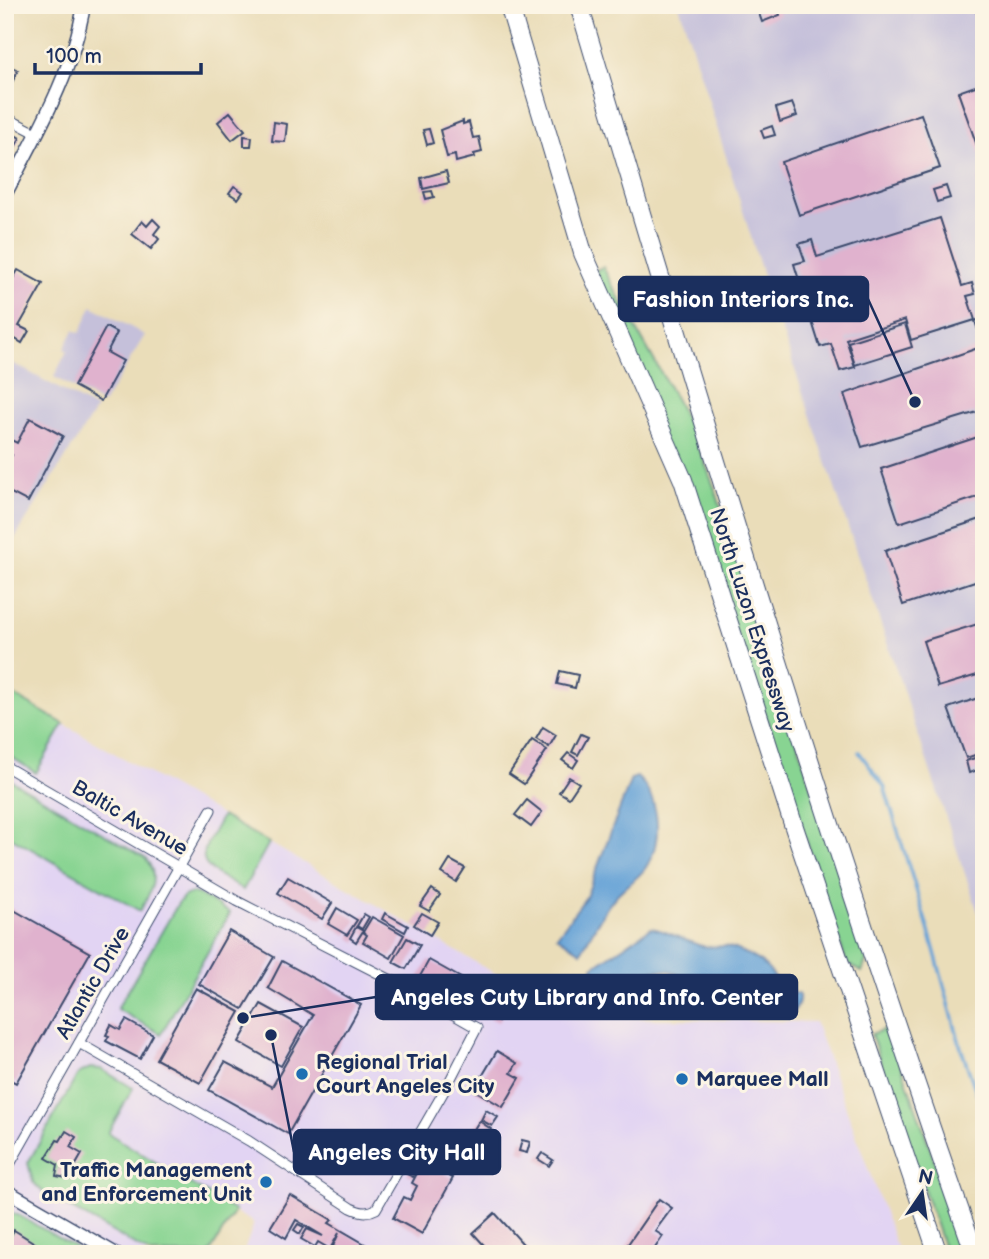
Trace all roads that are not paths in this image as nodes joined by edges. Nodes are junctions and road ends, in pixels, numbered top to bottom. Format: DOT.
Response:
graph roads {
  1 [pos="84,5"];
  2 [pos="509,5"];
  3 [pos="579,5"];
  4 [pos="5,117"];
  5 [pos="36,132"];
  6 [pos="5,195"];
  7 [pos="5,766"];
  8 [pos="211,810"];
  9 [pos="179,867"];
  10 [pos="79,1043"];
  11 [pos="5,1173"];
  12 [pos="5,1190"];
  13 [pos="116,1254"];
  14 [pos="938,1254"];
  15 [pos="975,1254"];
  1 -- 5 [label="street"];
  2 -- 14 [label="highway, North Luzon Expressway"];
  3 -- 15 [label="highway, North Luzon Expressway"];
  4 -- 5 [label="street"];
  5 -- 6 [label="street"];
  7 -- 9 [label="street, Baltic Avenue"];
  8 -- 9 [label="street, Atlantic Drive"];
  9 -- 10 [label="street, Atlantic Drive"];
  9 -- 10 [label="street, Baltic Avenue"];
  10 -- 11 [label="street, Atlantic Drive"];
  12 -- 13 [label="street"];
}
